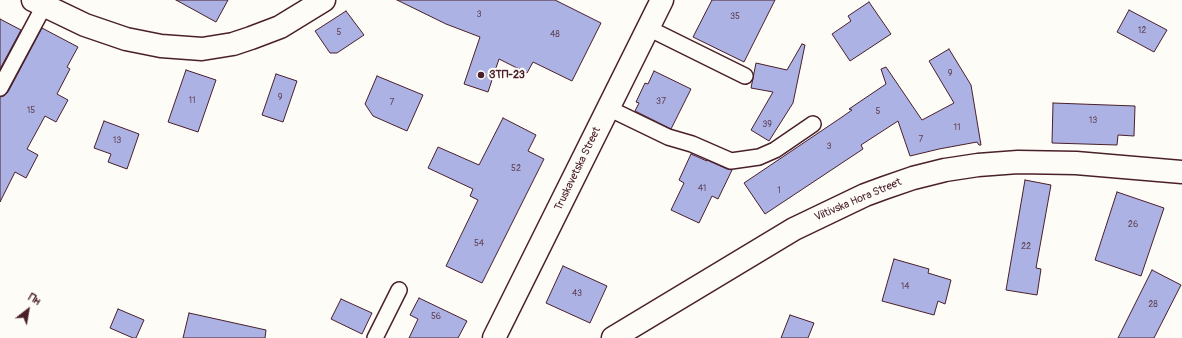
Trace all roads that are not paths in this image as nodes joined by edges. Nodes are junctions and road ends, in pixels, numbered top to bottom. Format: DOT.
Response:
graph roads {
  1 [pos="324,0"];
  2 [pos="662,0"];
  3 [pos="39,3"];
  4 [pos="648,28"];
  5 [pos="745,76"];
  6 [pos="0,88"];
  7 [pos="608,108"];
  8 [pos="813,124"];
  9 [pos="1182,172"];
  10 [pos="399,290"];
  11 [pos="497,337"];
  12 [pos="375,338"];
  13 [pos="613,338"];
  1 -- 3 [label="street"];
  2 -- 4 [label="street, Truskavetska Street"];
  3 -- 6 [label="lane"];
  4 -- 5 [label="lane"];
  4 -- 7 [label="street, Truskavetska Street"];
  7 -- 8 [label="lane"];
  7 -- 11 [label="street, Truskavetska Street"];
  9 -- 13 [label="street, Viitivska Hora Street"];
  10 -- 12 [label="lane"];
}
